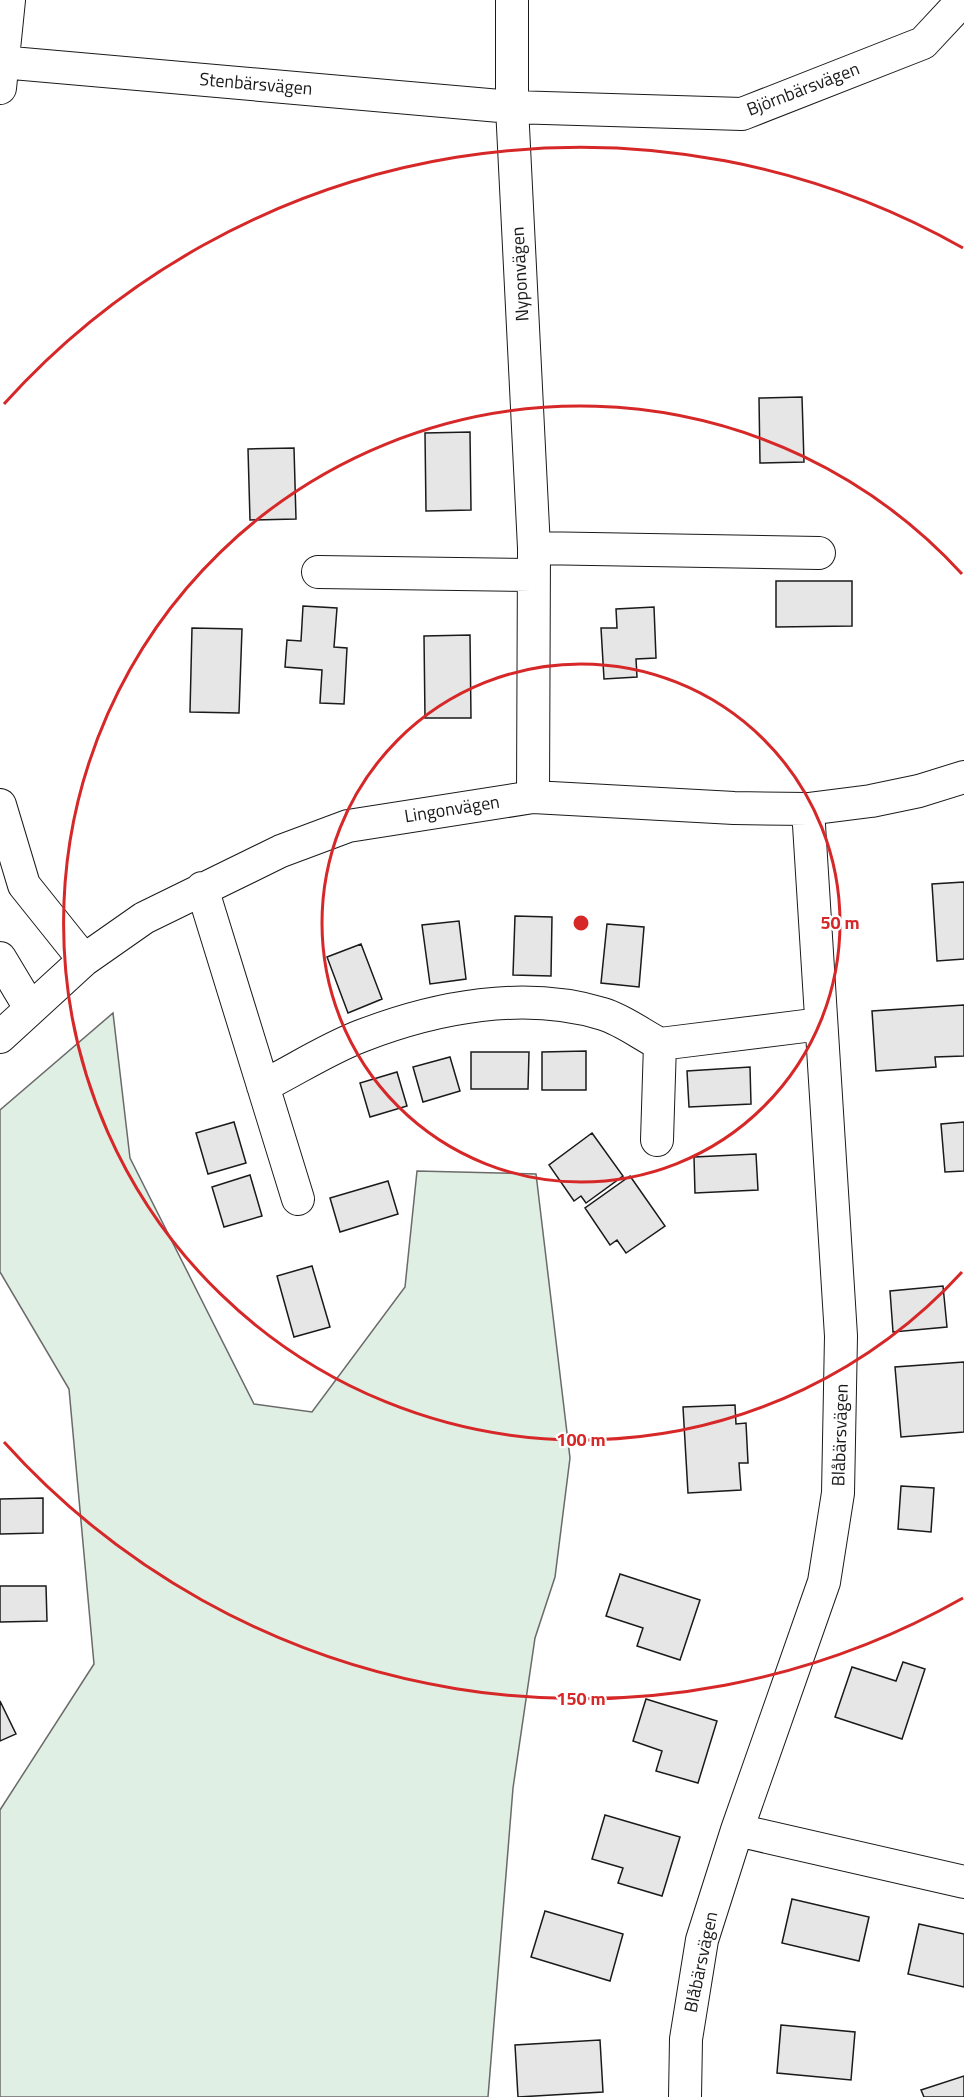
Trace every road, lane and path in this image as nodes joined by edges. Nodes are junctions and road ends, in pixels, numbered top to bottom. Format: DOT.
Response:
graph roads {
  1 [pos="9,0"];
  2 [pos="512,0"];
  3 [pos="963,0"];
  4 [pos="2,70"];
  5 [pos="512,107"];
  6 [pos="819,553"];
  7 [pos="533,562"];
  8 [pos="318,572"];
  9 [pos="964,777"];
  10 [pos="533,797"];
  11 [pos="0,805"];
  12 [pos="808,809"];
  13 [pos="202,888"];
  14 [pos="0,958"];
  15 [pos="84,960"];
  16 [pos="30,1008"];
  17 [pos="821,1024"];
  18 [pos="0,1037"];
  19 [pos="660,1044"];
  20 [pos="263,1086"];
  21 [pos="657,1140"];
  22 [pos="298,1199"];
  23 [pos="737,1830"];
  24 [pos="964,1882"];
  25 [pos="685,2097"];
  1 -- 4 [label="street"];
  2 -- 5 [label="street, Nyponvägen"];
  3 -- 5 [label="street, Björnbärsvägen"];
  4 -- 5 [label="street, Stenbärsvägen"];
  5 -- 7 [label="street, Nyponvägen"];
  6 -- 7 [label="street"];
  7 -- 8 [label="street"];
  7 -- 10 [label="street, Nyponvägen"];
  9 -- 12 [label="street, Lingonvägen"];
  10 -- 12 [label="street, Lingonvägen"];
  10 -- 13 [label="street, Lingonvägen"];
  11 -- 15 [label="street"];
  12 -- 17 [label="street, Blåbärsvägen"];
  13 -- 15 [label="street, Lingonvägen"];
  13 -- 20 [label="street"];
  14 -- 16 [label="street"];
  15 -- 16 [label="street, Lingonvägen"];
  16 -- 18 [label="street, Lingonvägen"];
  17 -- 19 [label="street"];
  17 -- 23 [label="street, Blåbärsvägen"];
  19 -- 20 [label="street"];
  19 -- 21 [label="street"];
  20 -- 22 [label="street"];
  23 -- 24 [label="street"];
  23 -- 25 [label="street, Blåbärsvägen"];
}
